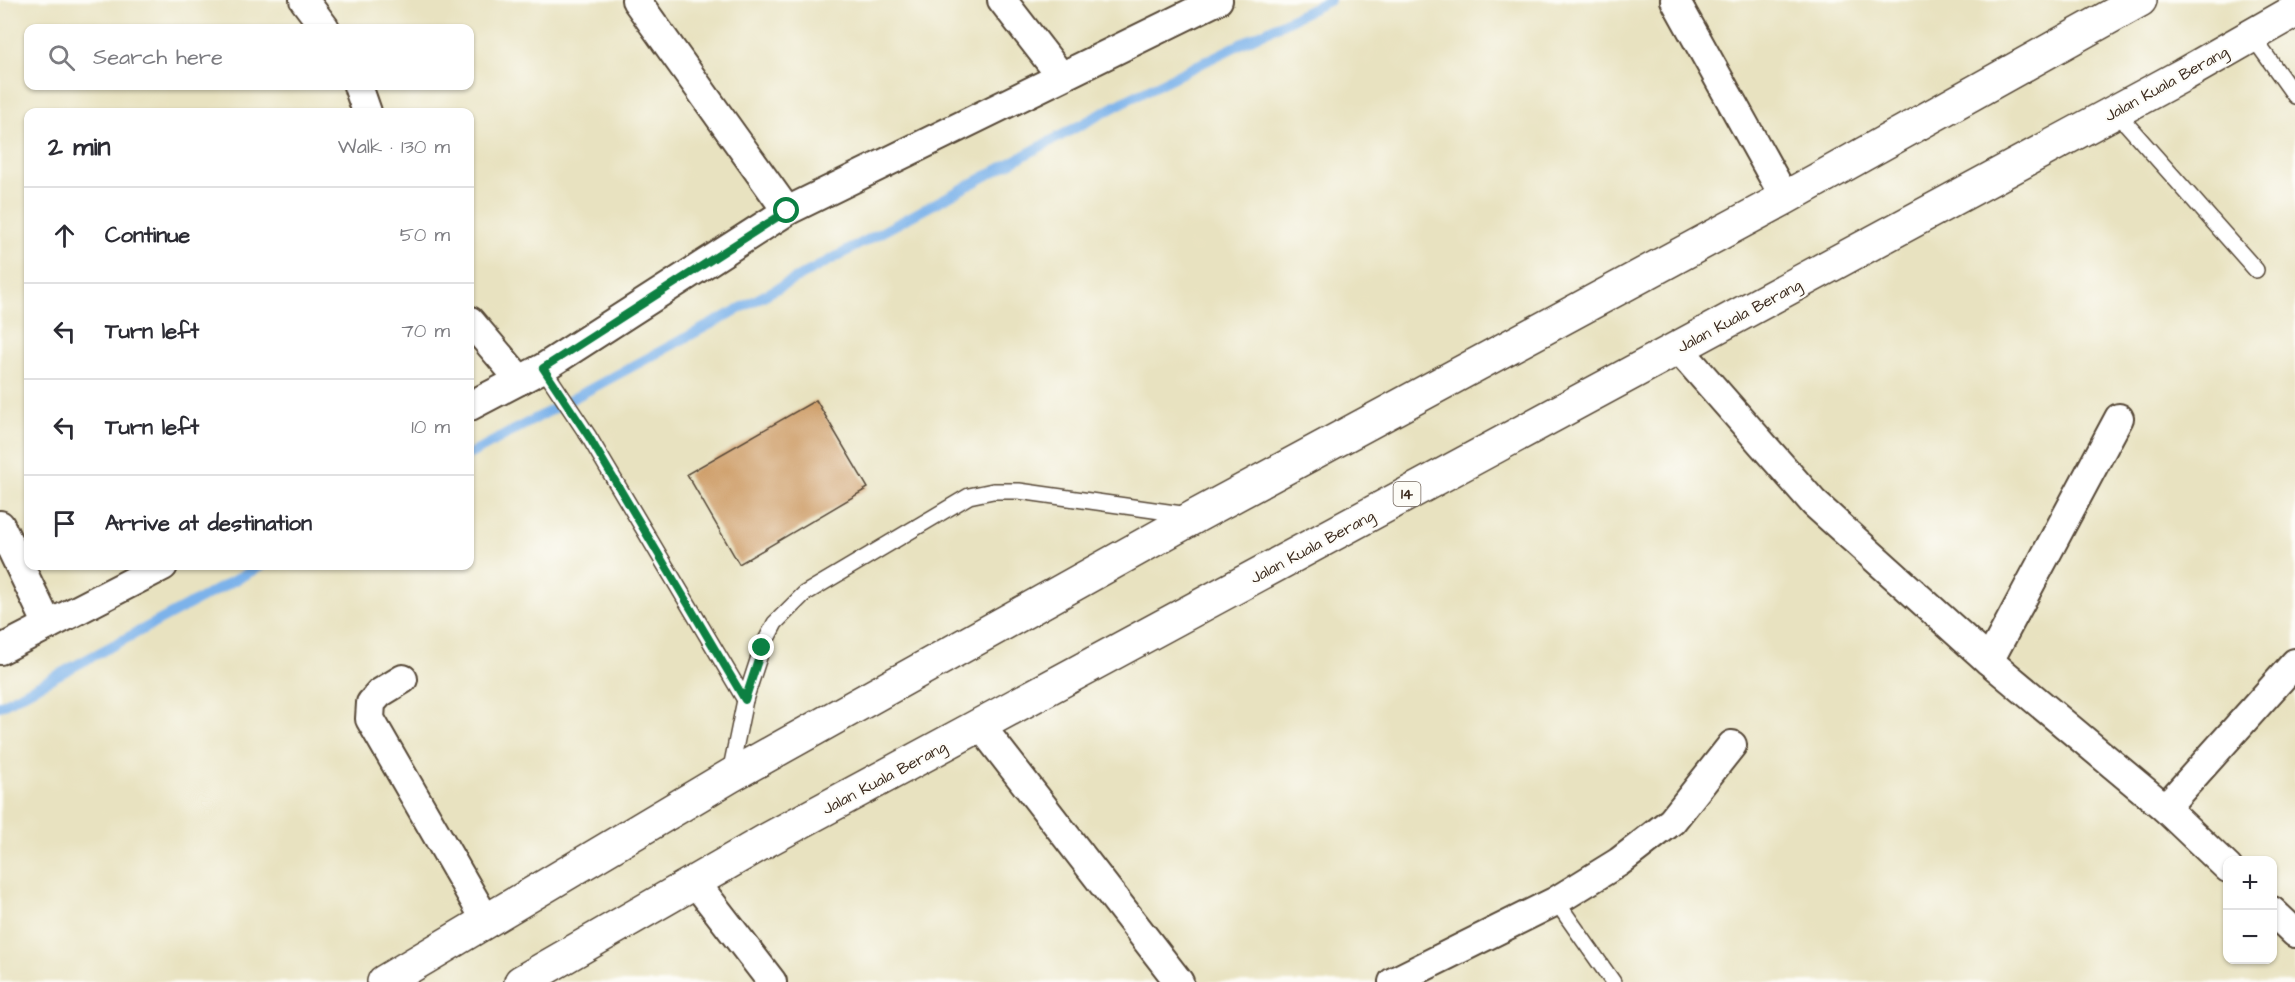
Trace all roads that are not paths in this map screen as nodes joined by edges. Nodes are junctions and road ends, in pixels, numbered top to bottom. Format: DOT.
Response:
graph roads {
  1 [pos="304,0"];
  2 [pos="636,0"];
  3 [pos="1002,0"];
  4 [pos="1218,0"];
  5 [pos="1675,0"];
  6 [pos="2128,3"];
  7 [pos="2295,11"];
  8 [pos="322,24"];
  9 [pos="2252,36"];
  10 [pos="1061,76"];
  11 [pos="359,90"];
  12 [pos="2295,96"];
  13 [pos="365,108"];
  14 [pos="2115,111"];
  15 [pos="1785,198"];
  16 [pos="787,211"];
  17 [pos="2256,270"];
  18 [pos="474,324"];
  19 [pos="1678,348"];
  20 [pos="539,379"];
  21 [pos="474,404"];
  22 [pos="2119,418"];
  23 [pos="1196,516"];
  24 [pos="0,525"];
  25 [pos="155,570"];
  26 [pos="48,626"];
  27 [pos="0,650"];
  28 [pos="1989,661"];
  29 [pos="2295,663"];
  30 [pos="404,679"];
  31 [pos="745,700"];
  32 [pos="980,725"];
  33 [pos="1732,745"];
  34 [pos="730,776"];
  35 [pos="2164,808"];
  36 [pos="2223,863"];
  37 [pos="695,882"];
  38 [pos="1556,901"];
  39 [pos="2277,916"];
  40 [pos="487,922"];
  41 [pos="2295,933"];
  42 [pos="384,982"];
  43 [pos="521,982"];
  44 [pos="772,982"];
  45 [pos="1179,982"];
  46 [pos="1393,982"];
  47 [pos="1613,982"];
  1 -- 8 [label="street"];
  2 -- 16 [label="street"];
  3 -- 10 [label="street"];
  4 -- 10 [label="street"];
  5 -- 15 [label="street"];
  6 -- 15 [label="highway"];
  7 -- 9 [label="highway, Jalan Kuala Berang / 14"];
  9 -- 12 [label="lane"];
  9 -- 14 [label="highway, Jalan Kuala Berang / 14"];
  10 -- 16 [label="street"];
  11 -- 13 [label="street"];
  14 -- 17 [label="lane"];
  14 -- 19 [label="highway, Jalan Kuala Berang / 14"];
  15 -- 23 [label="highway"];
  16 -- 20 [label="street"];
  18 -- 20 [label="street"];
  19 -- 28 [label="street"];
  19 -- 32 [label="highway, Jalan Kuala Berang / 14"];
  20 -- 21 [label="street"];
  20 -- 31 [label="lane"];
  22 -- 28 [label="street"];
  23 -- 31 [label="lane"];
  23 -- 34 [label="highway"];
  24 -- 26 [label="street"];
  25 -- 26 [label="street"];
  26 -- 27 [label="street"];
  28 -- 35 [label="street"];
  29 -- 35 [label="street"];
  30 -- 40 [label="street"];
  31 -- 34 [label="lane"];
  32 -- 37 [label="highway, Jalan Kuala Berang / 14"];
  32 -- 45 [label="street"];
  33 -- 38 [label="street"];
  34 -- 40 [label="highway"];
  35 -- 36 [label="street"];
  37 -- 43 [label="highway, Jalan Kuala Berang / 14"];
  37 -- 44 [label="street"];
  38 -- 46 [label="street"];
  38 -- 47 [label="lane"];
  39 -- 41 [label="street"];
  40 -- 42 [label="highway"];
}
